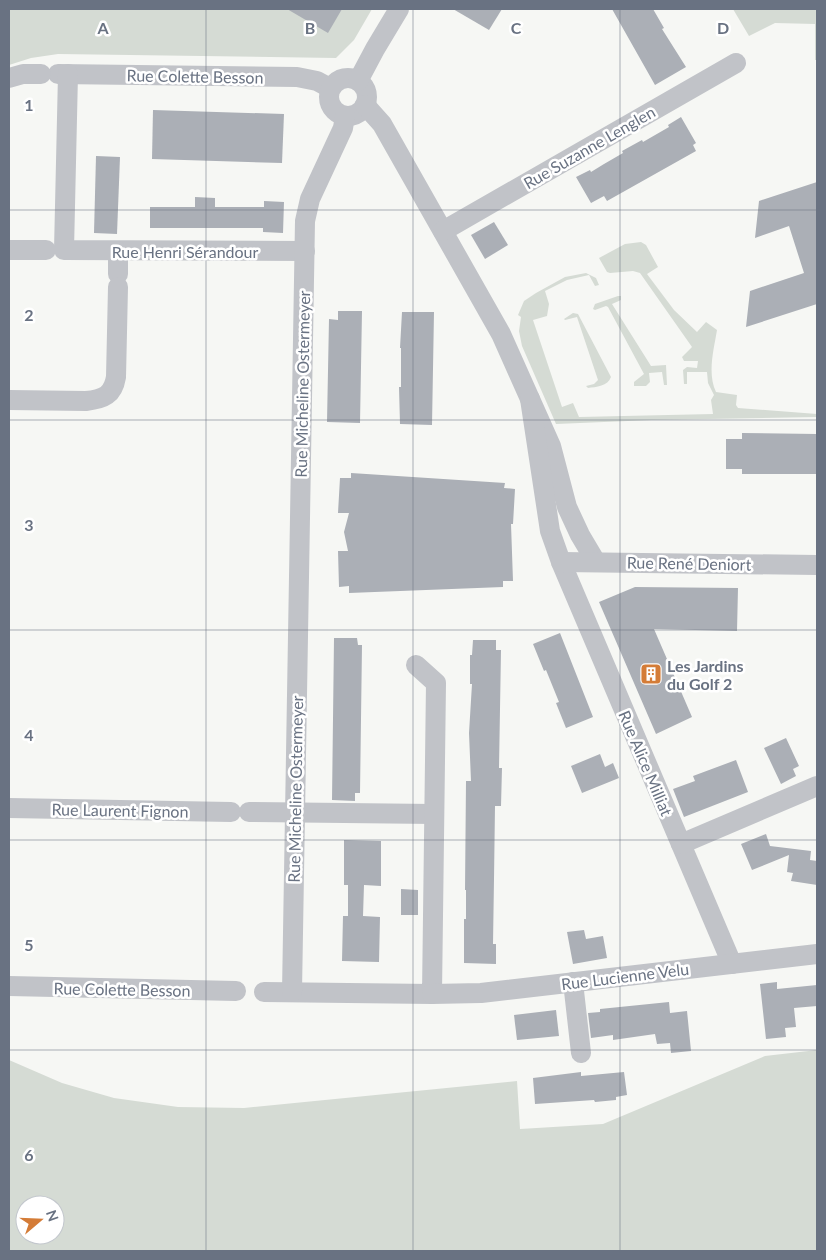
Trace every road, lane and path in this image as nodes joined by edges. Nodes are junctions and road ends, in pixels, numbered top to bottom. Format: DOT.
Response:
graph roads {
  1 [pos="398,9"];
  2 [pos="736,63"];
  3 [pos="56,74"];
  4 [pos="9,78"];
  5 [pos="358,81"];
  6 [pos="330,88"];
  7 [pos="365,105"];
  8 [pos="345,116"];
  9 [pos="442,232"];
  10 [pos="9,250"];
  11 [pos="55,250"];
  12 [pos="118,250"];
  13 [pos="304,251"];
  14 [pos="9,400"];
  15 [pos="530,400"];
  16 [pos="560,562"];
  17 [pos="596,562"];
  18 [pos="817,565"];
  19 [pos="416,665"];
  20 [pos="817,786"];
  21 [pos="9,808"];
  22 [pos="295,813"];
  23 [pos="434,814"];
  24 [pos="681,844"];
  25 [pos="817,954"];
  26 [pos="732,964"];
  27 [pos="574,982"];
  28 [pos="9,986"];
  29 [pos="236,991"];
  30 [pos="264,992"];
  31 [pos="292,992"];
  32 [pos="432,994"];
  33 [pos="581,1053"];
  1 -- 5 [label="street"];
  2 -- 9 [label="street, Rue Suzanne Lenglen"];
  3 -- 4 [label="street, Rue Colette Besson"];
  3 -- 6 [label="street, Rue Colette Besson"];
  3 -- 11 [label="street"];
  5 -- 6 [label="street"];
  5 -- 7 [label="street"];
  6 -- 8 [label="street"];
  7 -- 8 [label="street"];
  7 -- 9 [label="street"];
  8 -- 13 [label="street, Rue Micheline Ostermeyer"];
  9 -- 15 [label="street"];
  10 -- 11 [label="street, Rue Henri Sérandour"];
  11 -- 12 [label="street, Rue Henri Sérandour"];
  12 -- 13 [label="street, Rue Henri Sérandour"];
  12 -- 14 [label="street"];
  13 -- 22 [label="street, Rue Micheline Ostermeyer"];
  15 -- 16 [label="street"];
  15 -- 17 [label="street"];
  16 -- 17 [label="street, Rue René Deniort"];
  16 -- 24 [label="street, Rue Alice Milliat"];
  17 -- 18 [label="street, Rue René Deniort"];
  19 -- 23 [label="street"];
  20 -- 24 [label="street"];
  21 -- 22 [label="street, Rue Laurent Fignon"];
  22 -- 23 [label="street, Rue Laurent Fignon"];
  22 -- 31 [label="street, Rue Micheline Ostermeyer"];
  23 -- 32 [label="street"];
  24 -- 26 [label="street, Rue Alice Milliat"];
  25 -- 26 [label="street, Rue Lucienne Velu"];
  26 -- 27 [label="street, Rue Lucienne Velu"];
  27 -- 32 [label="street, Rue Lucienne Velu"];
  27 -- 33 [label="street"];
  28 -- 29 [label="street, Rue Colette Besson"];
  30 -- 31 [label="street"];
  31 -- 32 [label="street"];
}
